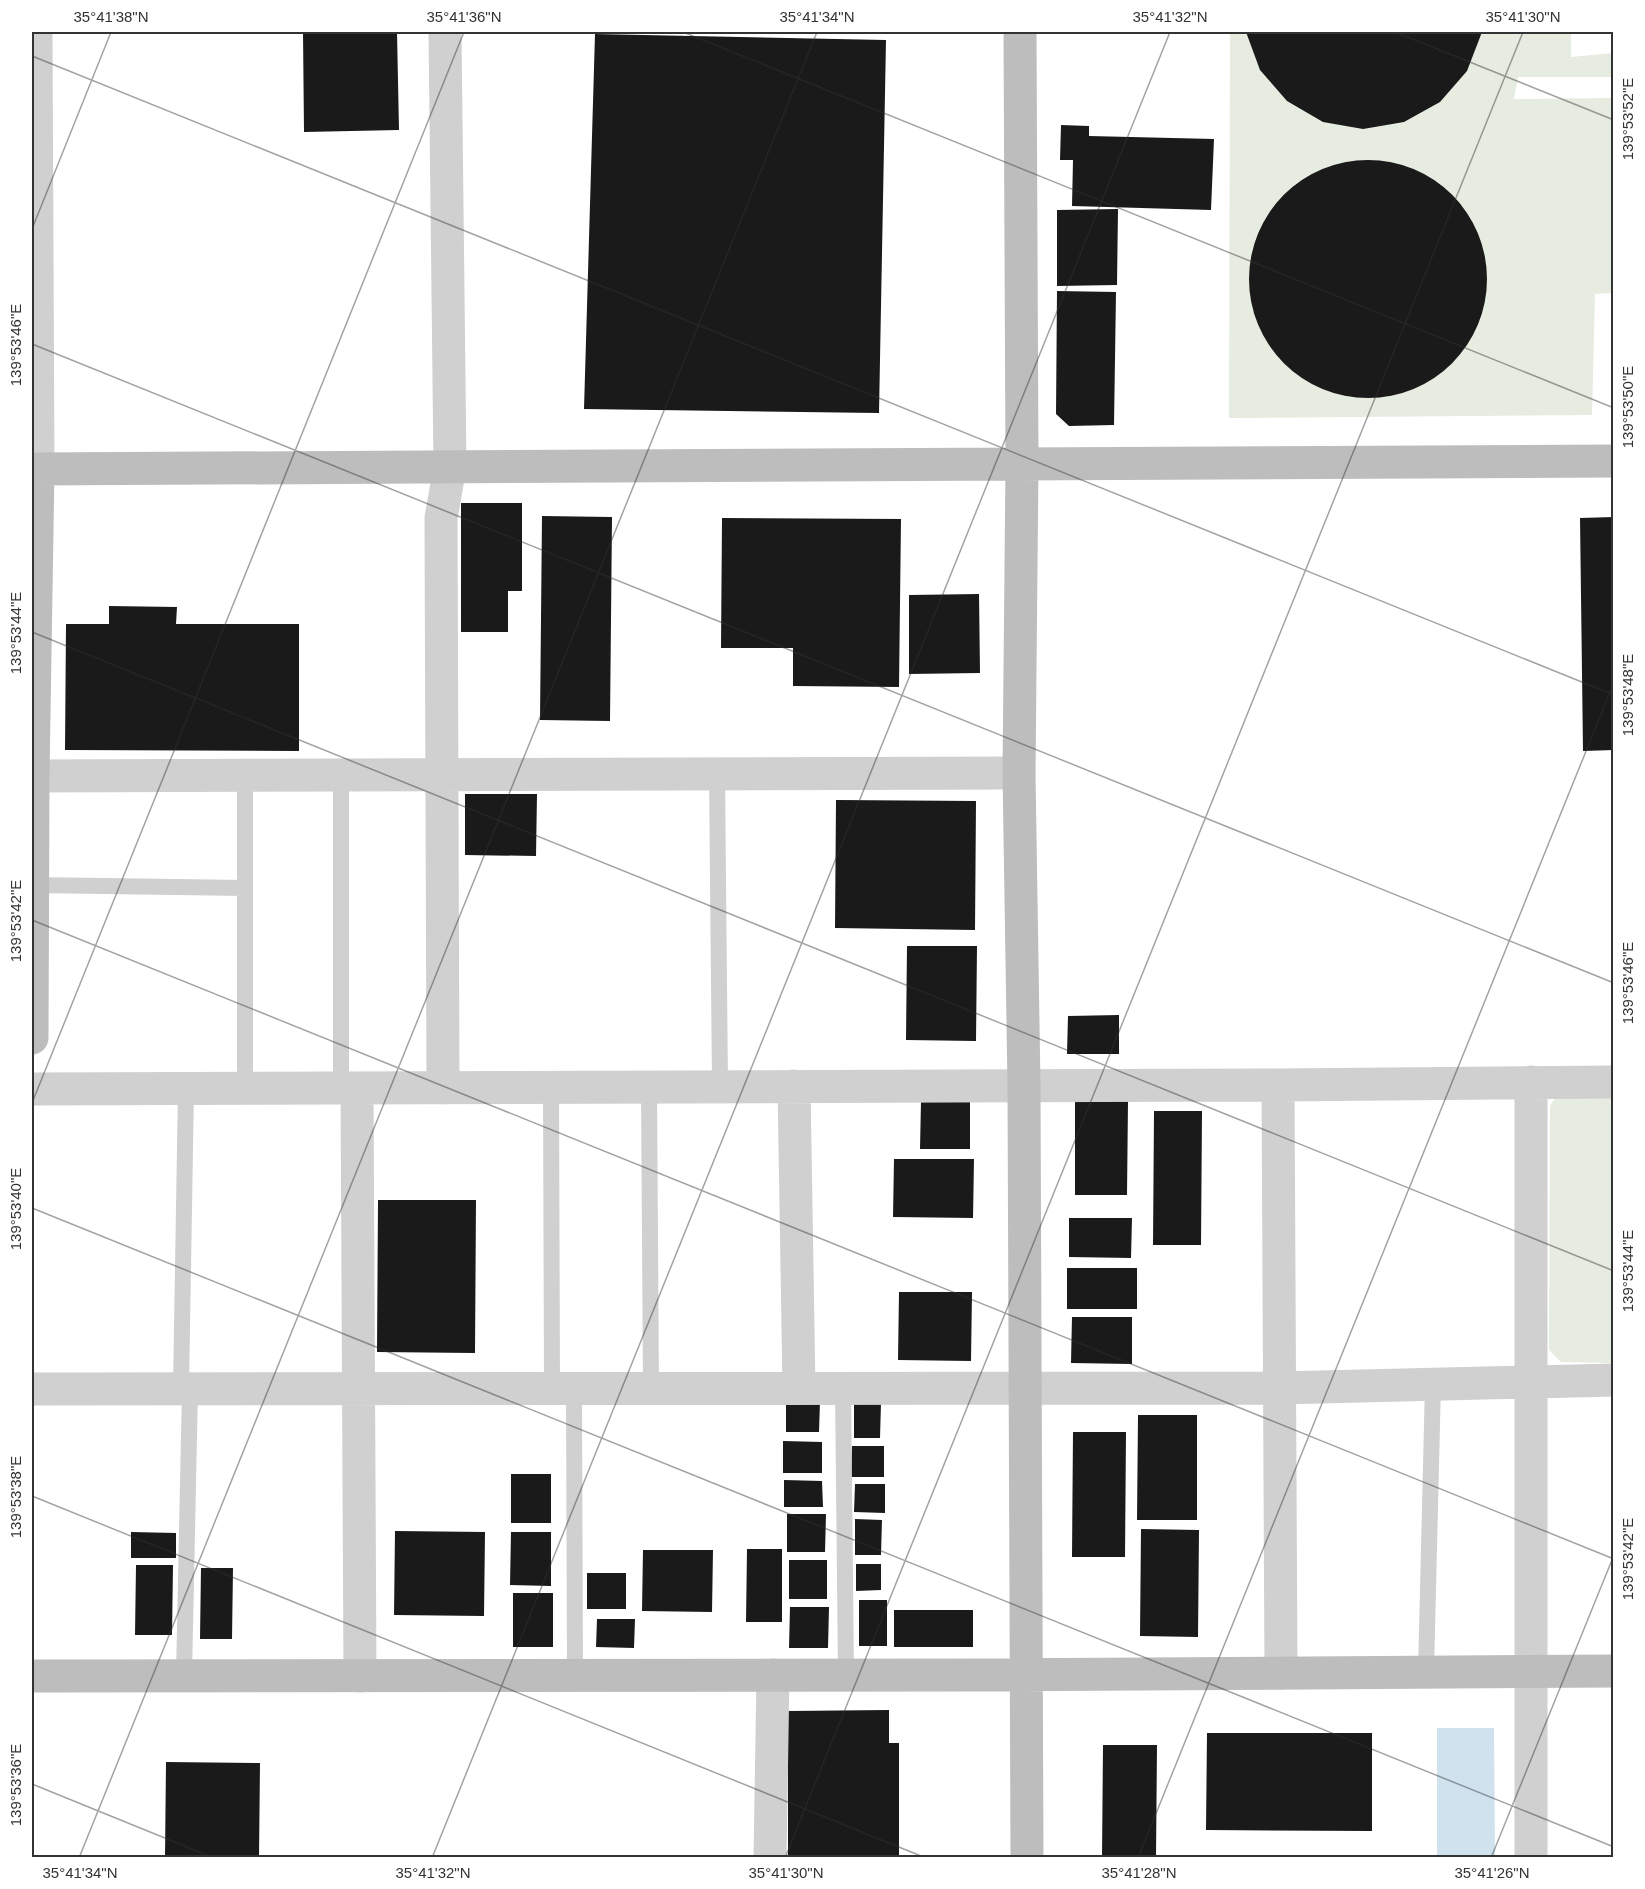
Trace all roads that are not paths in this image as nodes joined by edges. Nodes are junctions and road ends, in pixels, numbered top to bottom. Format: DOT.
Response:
graph roads {
  1 [pos="36,32"];
  2 [pos="445,32"];
  3 [pos="1020,32"];
  4 [pos="33,133"];
  5 [pos="1614,461"];
  6 [pos="1022,464"];
  7 [pos="450,467"];
  8 [pos="35,469"];
  9 [pos="1019,773"];
  10 [pos="717,774"];
  11 [pos="341,775"];
  12 [pos="441,775"];
  13 [pos="244,776"];
  14 [pos="32,777"];
  15 [pos="33,885"];
  16 [pos="245,888"];
  17 [pos="32,1038"];
  18 [pos="1531,1082"];
  19 [pos="1614,1082"];
  20 [pos="1278,1085"];
  21 [pos="794,1086"];
  22 [pos="1024,1086"];
  23 [pos="551,1087"];
  24 [pos="649,1087"];
  25 [pos="720,1087"];
  26 [pos="186,1088"];
  27 [pos="245,1088"];
  28 [pos="349,1088"];
  29 [pos="443,1088"];
  30 [pos="32,1089"];
  31 [pos="1614,1380"];
  32 [pos="1531,1381"];
  33 [pos="1433,1383"];
  34 [pos="186,1388"];
  35 [pos="799,1388"];
  36 [pos="843,1388"];
  37 [pos="1026,1388"];
  38 [pos="1280,1388"];
  39 [pos="32,1389"];
  40 [pos="360,1389"];
  41 [pos="563,1389"];
  42 [pos="651,1389"];
  43 [pos="1614,1671"];
  44 [pos="1426,1672"];
  45 [pos="1532,1672"];
  46 [pos="1281,1673"];
  47 [pos="773,1675"];
  48 [pos="846,1675"];
  49 [pos="1027,1675"];
  50 [pos="32,1676"];
  51 [pos="184,1676"];
  52 [pos="360,1676"];
  53 [pos="575,1676"];
  54 [pos="770,1857"];
  55 [pos="1027,1857"];
  56 [pos="1531,1857"];
  1 -- 4 [label="street"];
  2 -- 7 [label="street"];
  3 -- 6 [label="street"];
  4 -- 8 [label="street"];
  5 -- 6 [label="street"];
  6 -- 7 [label="street"];
  6 -- 9 [label="street"];
  7 -- 8 [label="street"];
  7 -- 12 [label="street"];
  8 -- 14 [label="street"];
  9 -- 10 [label="street"];
  9 -- 22 [label="street"];
  10 -- 12 [label="street"];
  10 -- 25 [label="lane"];
  11 -- 12 [label="street"];
  11 -- 13 [label="street"];
  11 -- 28 [label="lane"];
  12 -- 29 [label="street"];
  13 -- 14 [label="street"];
  13 -- 16 [label="lane"];
  14 -- 15 [label="street"];
  15 -- 16 [label="lane"];
  15 -- 17 [label="street"];
  16 -- 27 [label="lane"];
  18 -- 19 [label="street"];
  18 -- 20 [label="street"];
  18 -- 32 [label="street"];
  20 -- 22 [label="street"];
  20 -- 38 [label="street"];
  21 -- 22 [label="street"];
  21 -- 25 [label="street"];
  21 -- 35 [label="street"];
  22 -- 37 [label="street"];
  23 -- 24 [label="street"];
  23 -- 29 [label="street"];
  23 -- 41 [label="lane"];
  24 -- 25 [label="street"];
  24 -- 42 [label="lane"];
  26 -- 27 [label="street"];
  26 -- 30 [label="street"];
  26 -- 34 [label="lane"];
  27 -- 28 [label="street"];
  28 -- 29 [label="street"];
  28 -- 40 [label="street"];
  31 -- 32 [label="street"];
  32 -- 33 [label="street"];
  32 -- 45 [label="street"];
  33 -- 38 [label="street"];
  33 -- 44 [label="lane"];
  34 -- 39 [label="street"];
  34 -- 40 [label="street"];
  34 -- 51 [label="lane"];
  35 -- 36 [label="street"];
  35 -- 42 [label="street"];
  36 -- 37 [label="street"];
  36 -- 48 [label="lane"];
  37 -- 38 [label="street"];
  37 -- 49 [label="street"];
  38 -- 46 [label="street"];
  40 -- 41 [label="street"];
  40 -- 52 [label="street"];
  41 -- 42 [label="street"];
  41 -- 53 [label="lane"];
  43 -- 45 [label="street"];
  44 -- 45 [label="street"];
  44 -- 46 [label="street"];
  45 -- 56 [label="street"];
  46 -- 49 [label="street"];
  47 -- 48 [label="street"];
  47 -- 53 [label="street"];
  47 -- 54 [label="street"];
  48 -- 49 [label="street"];
  49 -- 55 [label="street"];
  50 -- 51 [label="street"];
  51 -- 52 [label="street"];
  52 -- 53 [label="street"];
}
